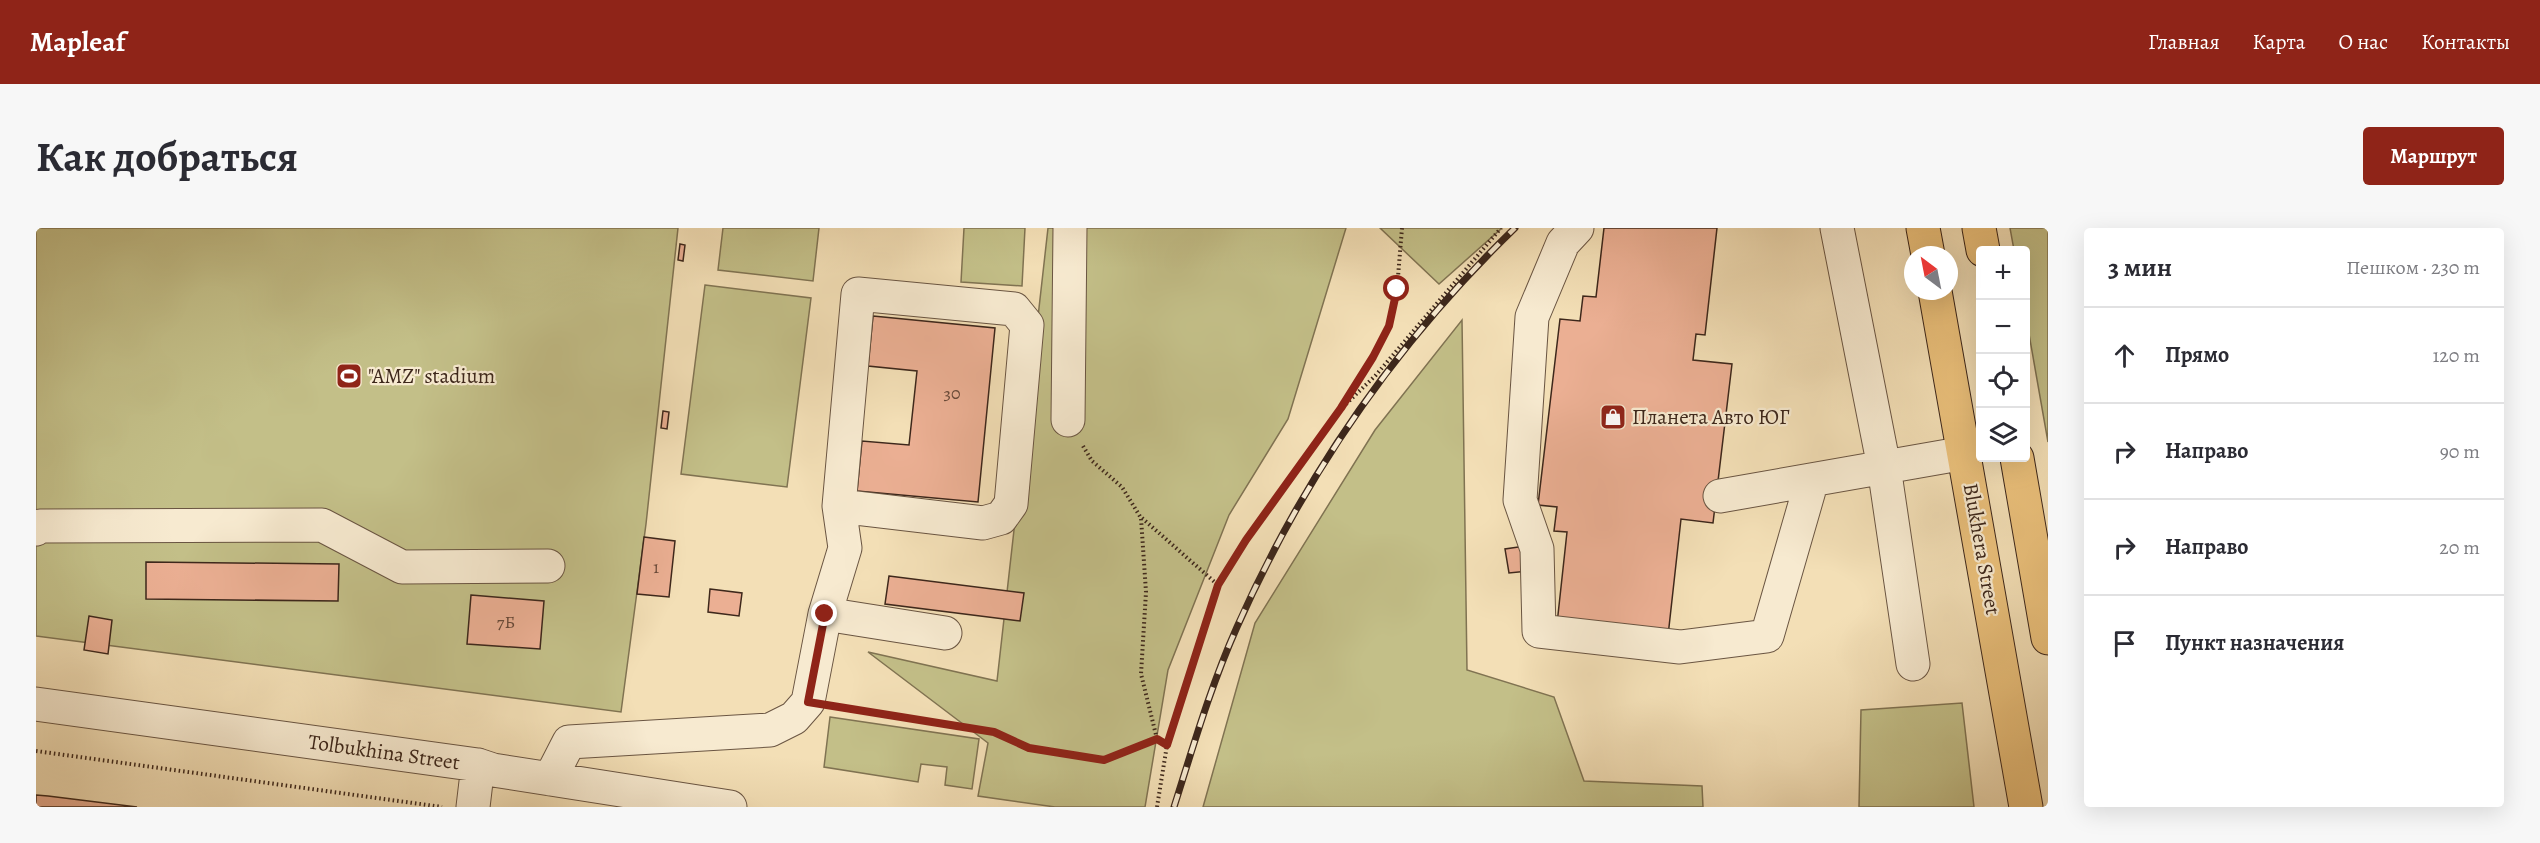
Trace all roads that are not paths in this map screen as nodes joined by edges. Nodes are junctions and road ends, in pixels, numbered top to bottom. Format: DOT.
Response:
graph roads {
  1 [pos="1070,228"];
  2 [pos="1577,228"];
  3 [pos="1837,228"];
  4 [pos="1923,228"];
  5 [pos="1979,228"];
  6 [pos="1926,246"];
  7 [pos="1982,246"];
  8 [pos="1937,300"];
  9 [pos="1068,420"];
  10 [pos="1965,453"];
  11 [pos="2018,462"];
  12 [pos="1884,467"];
  13 [pos="1812,480"];
  14 [pos="1720,496"];
  15 [pos="839,506"];
  16 [pos="36,529"];
  17 [pos="548,566"];
  18 [pos="2043,582"];
  19 [pos="825,614"];
  20 [pos="945,633"];
  21 [pos="2048,638"];
  22 [pos="1912,664"];
  23 [pos="36,704"];
  24 [pos="486,768"];
  25 [pos="550,779"];
  26 [pos="473,807"];
  27 [pos="489,807"];
  28 [pos="730,807"];
  29 [pos="2026,807"];
  1 -- 9 [label="street"];
  2 -- 13 [label="street"];
  3 -- 12 [label="street"];
  4 -- 6 [label="main road"];
  5 -- 7 [label="main road"];
  8 -- 10 [label="main road, Blukhera Street"];
  10 -- 12 [label="street"];
  10 -- 29 [label="main road, Blukhera Street"];
  11 -- 18 [label="main road"];
  12 -- 13 [label="street"];
  12 -- 22 [label="street"];
  13 -- 14 [label="street"];
  15 -- 15 [label="street"];
  15 -- 19 [label="street"];
  16 -- 17 [label="street"];
  18 -- 21 [label="main road"];
  19 -- 20 [label="street"];
  19 -- 25 [label="street"];
  23 -- 24 [label="street, Tolbukhina Street"];
  24 -- 25 [label="street, Tolbukhina Street"];
  24 -- 26 [label="street"];
  24 -- 27 [label="street"];
  25 -- 28 [label="street, Tolbukhina Street"];
}
